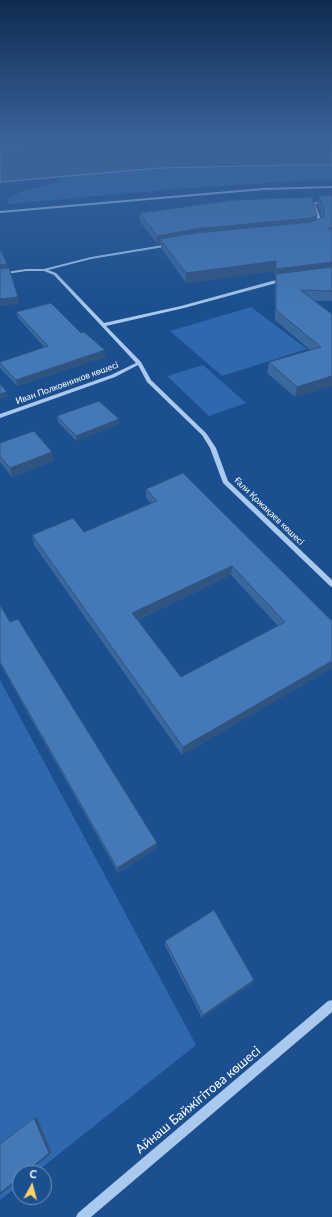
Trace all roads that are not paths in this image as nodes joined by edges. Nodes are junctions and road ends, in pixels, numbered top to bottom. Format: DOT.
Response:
graph roads {
  1 [pos="162,198"];
  2 [pos="332,201"];
  3 [pos="0,212"];
  4 [pos="314,228"];
  5 [pos="174,244"];
  6 [pos="44,270"];
  7 [pos="0,274"];
  8 [pos="288,280"];
  9 [pos="103,325"];
  10 [pos="139,363"];
  11 [pos="0,416"];
  12 [pos="332,584"];
  13 [pos="332,1005"];
  14 [pos="82,1217"];
  1 -- 3 [label="street"];
  2 -- 4 [label="street"];
  5 -- 6 [label="street"];
  6 -- 7 [label="street"];
  6 -- 9 [label="street, Ғали Қожақаев көшесі"];
  8 -- 9 [label="street"];
  9 -- 10 [label="street, Ғали Қожақаев көшесі"];
  10 -- 11 [label="street, Иван Полковников көшесі"];
  10 -- 12 [label="street, Ғали Қожақаев көшесі"];
  13 -- 14 [label="street, Айнаш Байжігітова көшесі"];
}
